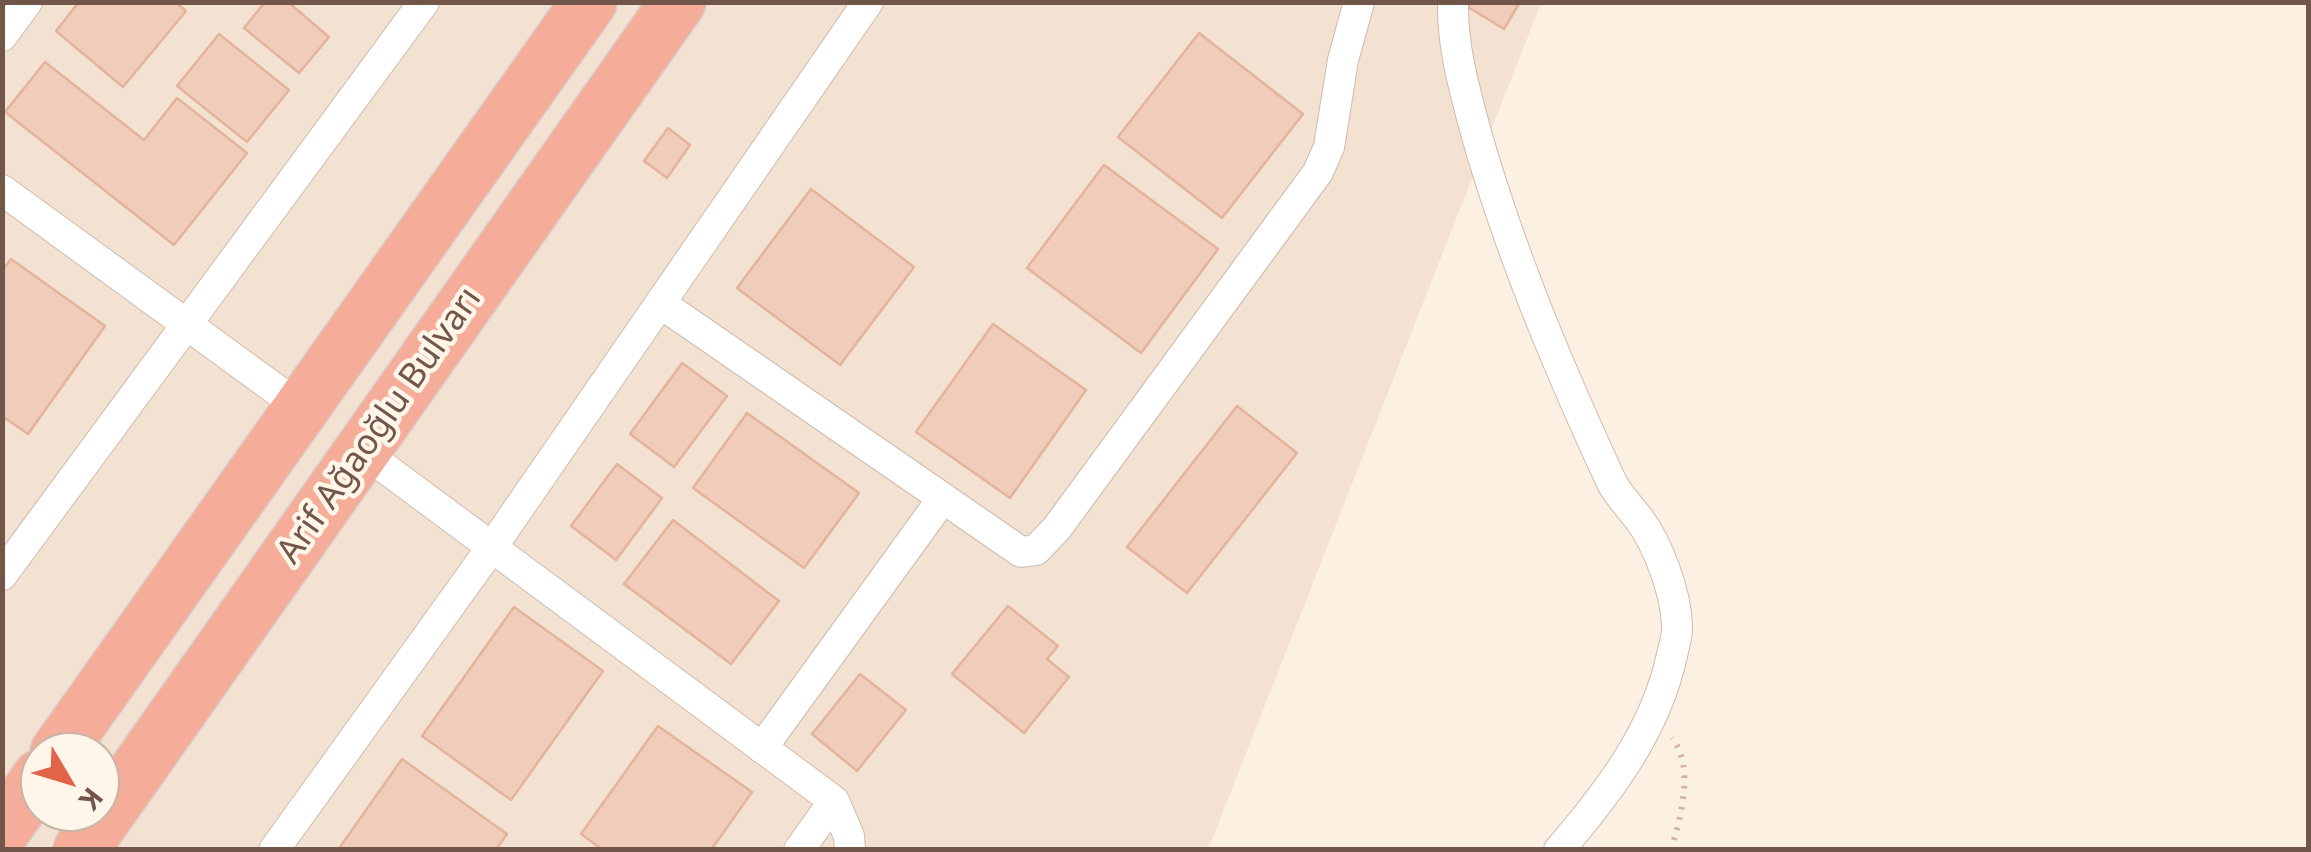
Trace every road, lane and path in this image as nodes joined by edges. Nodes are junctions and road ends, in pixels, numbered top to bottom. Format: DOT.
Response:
graph roads {
  1 [pos="27,2"];
  2 [pos="424,2"];
  3 [pos="589,2"];
  4 [pos="678,2"];
  5 [pos="868,2"];
  6 [pos="1359,2"];
  7 [pos="1453,2"];
  8 [pos="2,36"];
  9 [pos="2,190"];
  10 [pos="660,303"];
  11 [pos="186,325"];
  12 [pos="300,407"];
  13 [pos="362,451"];
  14 [pos="943,498"];
  15 [pos="492,547"];
  16 [pos="2,575"];
  17 [pos="1652,714"];
  18 [pos="72,732"];
  19 [pos="762,748"];
  20 [pos="834,801"];
  21 [pos="20,806"];
  22 [pos="2,831"];
  23 [pos="81,850"];
  24 [pos="274,850"];
  25 [pos="799,850"];
  26 [pos="850,850"];
  27 [pos="1559,850"];
  28 [pos="1671,850"];
  1 -- 8 [label="street"];
  2 -- 11 [label="street"];
  3 -- 12 [label="highway"];
  4 -- 13 [label="highway, Arif Ağaoğlu Bulvarı"];
  5 -- 10 [label="street"];
  6 -- 14 [label="street"];
  7 -- 17 [label="street"];
  9 -- 11 [label="street"];
  10 -- 14 [label="street"];
  10 -- 15 [label="street"];
  11 -- 12 [label="street"];
  11 -- 16 [label="street"];
  12 -- 18 [label="highway"];
  13 -- 15 [label="street"];
  13 -- 23 [label="highway, Arif Ağaoğlu Bulvarı"];
  14 -- 19 [label="street"];
  15 -- 19 [label="street"];
  15 -- 24 [label="street"];
  17 -- 27 [label="street"];
  17 -- 28 [label="path"];
  19 -- 20 [label="street"];
  20 -- 25 [label="street"];
  20 -- 26 [label="street"];
  21 -- 22 [label="highway"];
}
